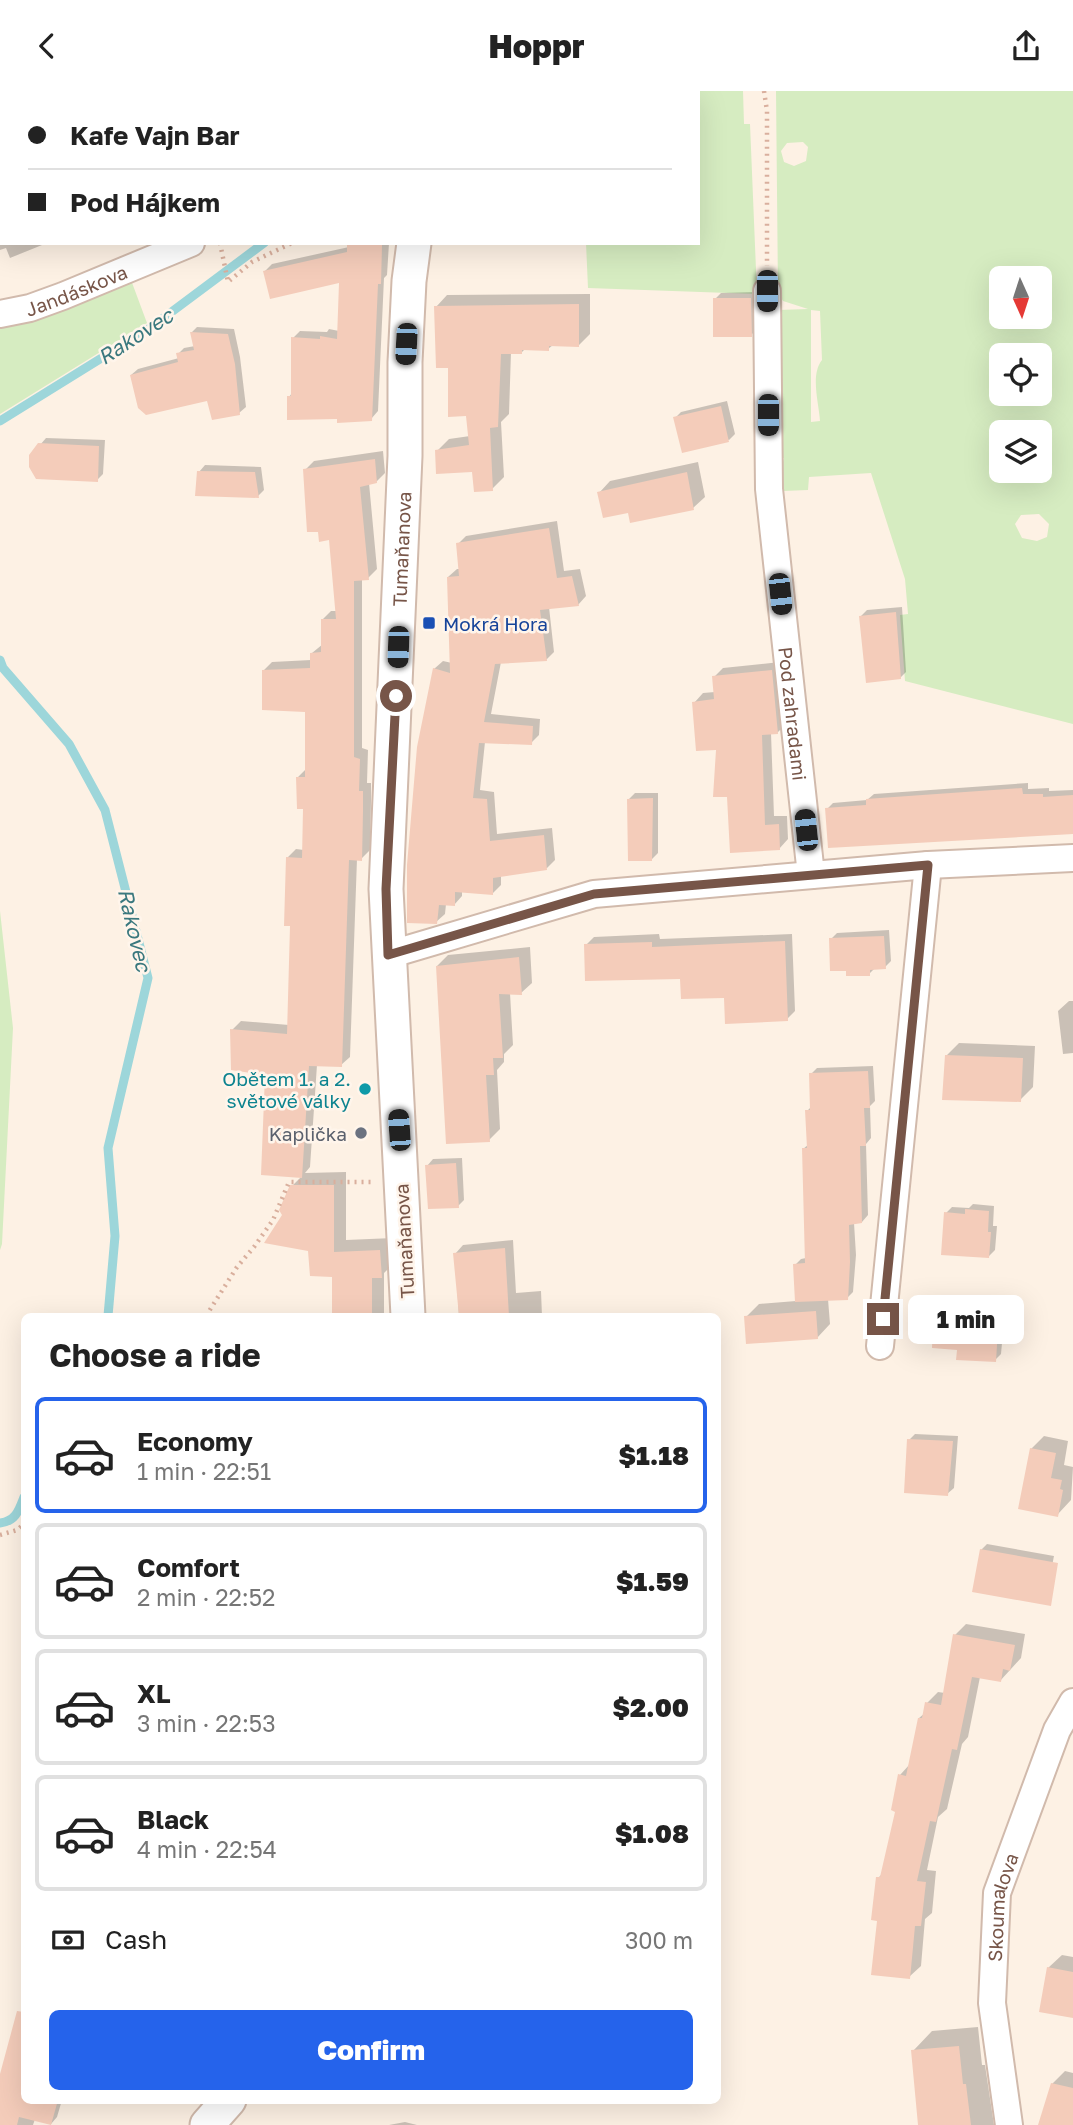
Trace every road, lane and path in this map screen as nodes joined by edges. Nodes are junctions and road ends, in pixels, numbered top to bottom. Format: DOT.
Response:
graph roads {
  1 [pos="764,91"];
  2 [pos="186,245"];
  3 [pos="220,245"];
  4 [pos="288,245"];
  5 [pos="414,245"];
  6 [pos="767,291"];
  7 [pos="0,314"];
  8 [pos="1073,857"];
  9 [pos="928,865"];
  10 [pos="811,875"];
  11 [pos="388,955"];
  12 [pos="402,1181"];
  13 [pos="208,1313"];
  14 [pos="408,1313"];
  15 [pos="880,1346"];
  16 [pos="21,1527"];
  17 [pos="0,1535"];
  18 [pos="1073,1702"];
  19 [pos="225,2104"];
  20 [pos="206,2125"];
  21 [pos="1009,2125"];
  1 -- 6 [label="path"];
  2 -- 7 [label="street, Jandáskova"];
  3 -- 4 [label="path"];
  5 -- 11 [label="street, Tumaňanova"];
  6 -- 10 [label="street, Pod zahradami"];
  8 -- 9 [label="street"];
  9 -- 10 [label="street"];
  9 -- 15 [label="street"];
  10 -- 11 [label="street"];
  11 -- 12 [label="street, Tumaňanova"];
  12 -- 13 [label="path"];
  12 -- 14 [label="street, Tumaňanova"];
  16 -- 17 [label="path"];
  18 -- 21 [label="street, Skoumalova"];
  19 -- 20 [label="street"];
}
